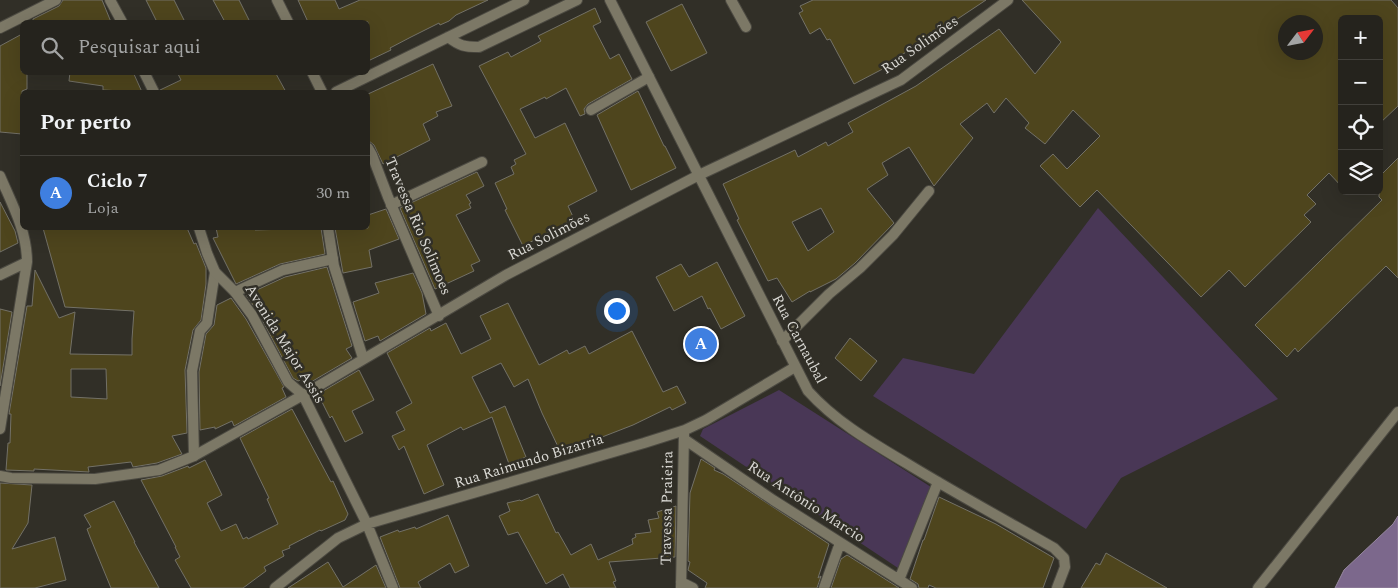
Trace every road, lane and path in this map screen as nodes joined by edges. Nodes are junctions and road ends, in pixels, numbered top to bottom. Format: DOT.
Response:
graph roads {
  1 [pos="56,0"];
  2 [pos="110,0"];
  3 [pos="276,0"];
  4 [pos="524,0"];
  5 [pos="577,0"];
  6 [pos="610,0"];
  7 [pos="731,0"];
  8 [pos="1007,1"];
  9 [pos="121,20"];
  10 [pos="287,20"];
  11 [pos="746,26"];
  12 [pos="0,28"];
  13 [pos="448,36"];
  14 [pos="146,75"];
  15 [pos="314,75"];
  16 [pos="649,77"];
  17 [pos="153,90"];
  18 [pos="321,90"];
  19 [pos="344,90"];
  20 [pos="592,110"];
  21 [pos="370,152"];
  22 [pos="482,162"];
  23 [pos="699,175"];
  24 [pos="0,176"];
  25 [pos="929,191"];
  26 [pos="391,205"];
  27 [pos="20,223"];
  28 [pos="23,230"];
  29 [pos="200,230"];
  30 [pos="328,230"];
  31 [pos="333,259"];
  32 [pos="27,262"];
  33 [pos="215,272"];
  34 [pos="0,275"];
  35 [pos="236,292"];
  36 [pos="439,316"];
  37 [pos="782,340"];
  38 [pos="363,358"];
  39 [pos="795,367"];
  40 [pos="303,395"];
  41 [pos="1398,412"];
  42 [pos="0,430"];
  43 [pos="684,434"];
  44 [pos="194,456"];
  45 [pos="0,476"];
  46 [pos="938,482"];
  47 [pos="366,524"];
  48 [pos="840,542"];
  49 [pos="899,580"];
  50 [pos="680,585"];
  51 [pos="275,588"];
  52 [pos="393,588"];
  53 [pos="693,588"];
  54 [pos="824,588"];
  55 [pos="912,588"];
  56 [pos="1057,588"];
  57 [pos="1258,588"];
  1 -- 12 [label="street"];
  2 -- 9 [label="street"];
  3 -- 10 [label="street"];
  4 -- 13 [label="street"];
  5 -- 13 [label="street"];
  6 -- 16 [label="street, Rua Carnaubal"];
  7 -- 11 [label="street"];
  8 -- 23 [label="street, Rua Solimões"];
  13 -- 19 [label="street"];
  14 -- 17 [label="street"];
  15 -- 18 [label="street"];
  16 -- 20 [label="street"];
  16 -- 23 [label="street, Rua Carnaubal"];
  21 -- 26 [label="street, Travessa Rio Solimoes"];
  22 -- 26 [label="street"];
  23 -- 36 [label="street, Rua Solimões"];
  23 -- 37 [label="street, Rua Carnaubal"];
  24 -- 27 [label="street"];
  25 -- 37 [label="street"];
  26 -- 36 [label="street, Travessa Rio Solimoes"];
  28 -- 32 [label="street"];
  29 -- 33 [label="street, Avenida Major Assis"];
  30 -- 31 [label="street"];
  31 -- 35 [label="street"];
  31 -- 38 [label="street"];
  32 -- 34 [label="street"];
  32 -- 42 [label="street"];
  33 -- 35 [label="street, Avenida Major Assis"];
  33 -- 44 [label="street"];
  35 -- 40 [label="street, Avenida Major Assis"];
  36 -- 38 [label="street, Rua Solimões"];
  37 -- 39 [label="street, Rua Carnaubal"];
  38 -- 40 [label="street, Rua Solimões"];
  39 -- 43 [label="street, Rua Raimundo Bizarria"];
  39 -- 46 [label="street, Rua Carnaubal"];
  40 -- 44 [label="street, Rua Solimões"];
  40 -- 47 [label="street, Avenida Major Assis"];
  41 -- 57 [label="street"];
  43 -- 47 [label="street, Rua Raimundo Bizarria"];
  43 -- 48 [label="street, Rua Antônio Marcio"];
  43 -- 50 [label="street, Travessa Praieira"];
  44 -- 45 [label="street, Rua Solimões"];
  46 -- 49 [label="street"];
  46 -- 56 [label="street, Rua Carnaubal"];
  47 -- 51 [label="street, Rua Raimundo Bizarria"];
  47 -- 52 [label="street, Avenida Major Assis"];
  48 -- 49 [label="street, Rua Antônio Marcio"];
  48 -- 54 [label="street"];
  49 -- 55 [label="street, Rua Antônio Marcio"];
  50 -- 53 [label="street"];
}
